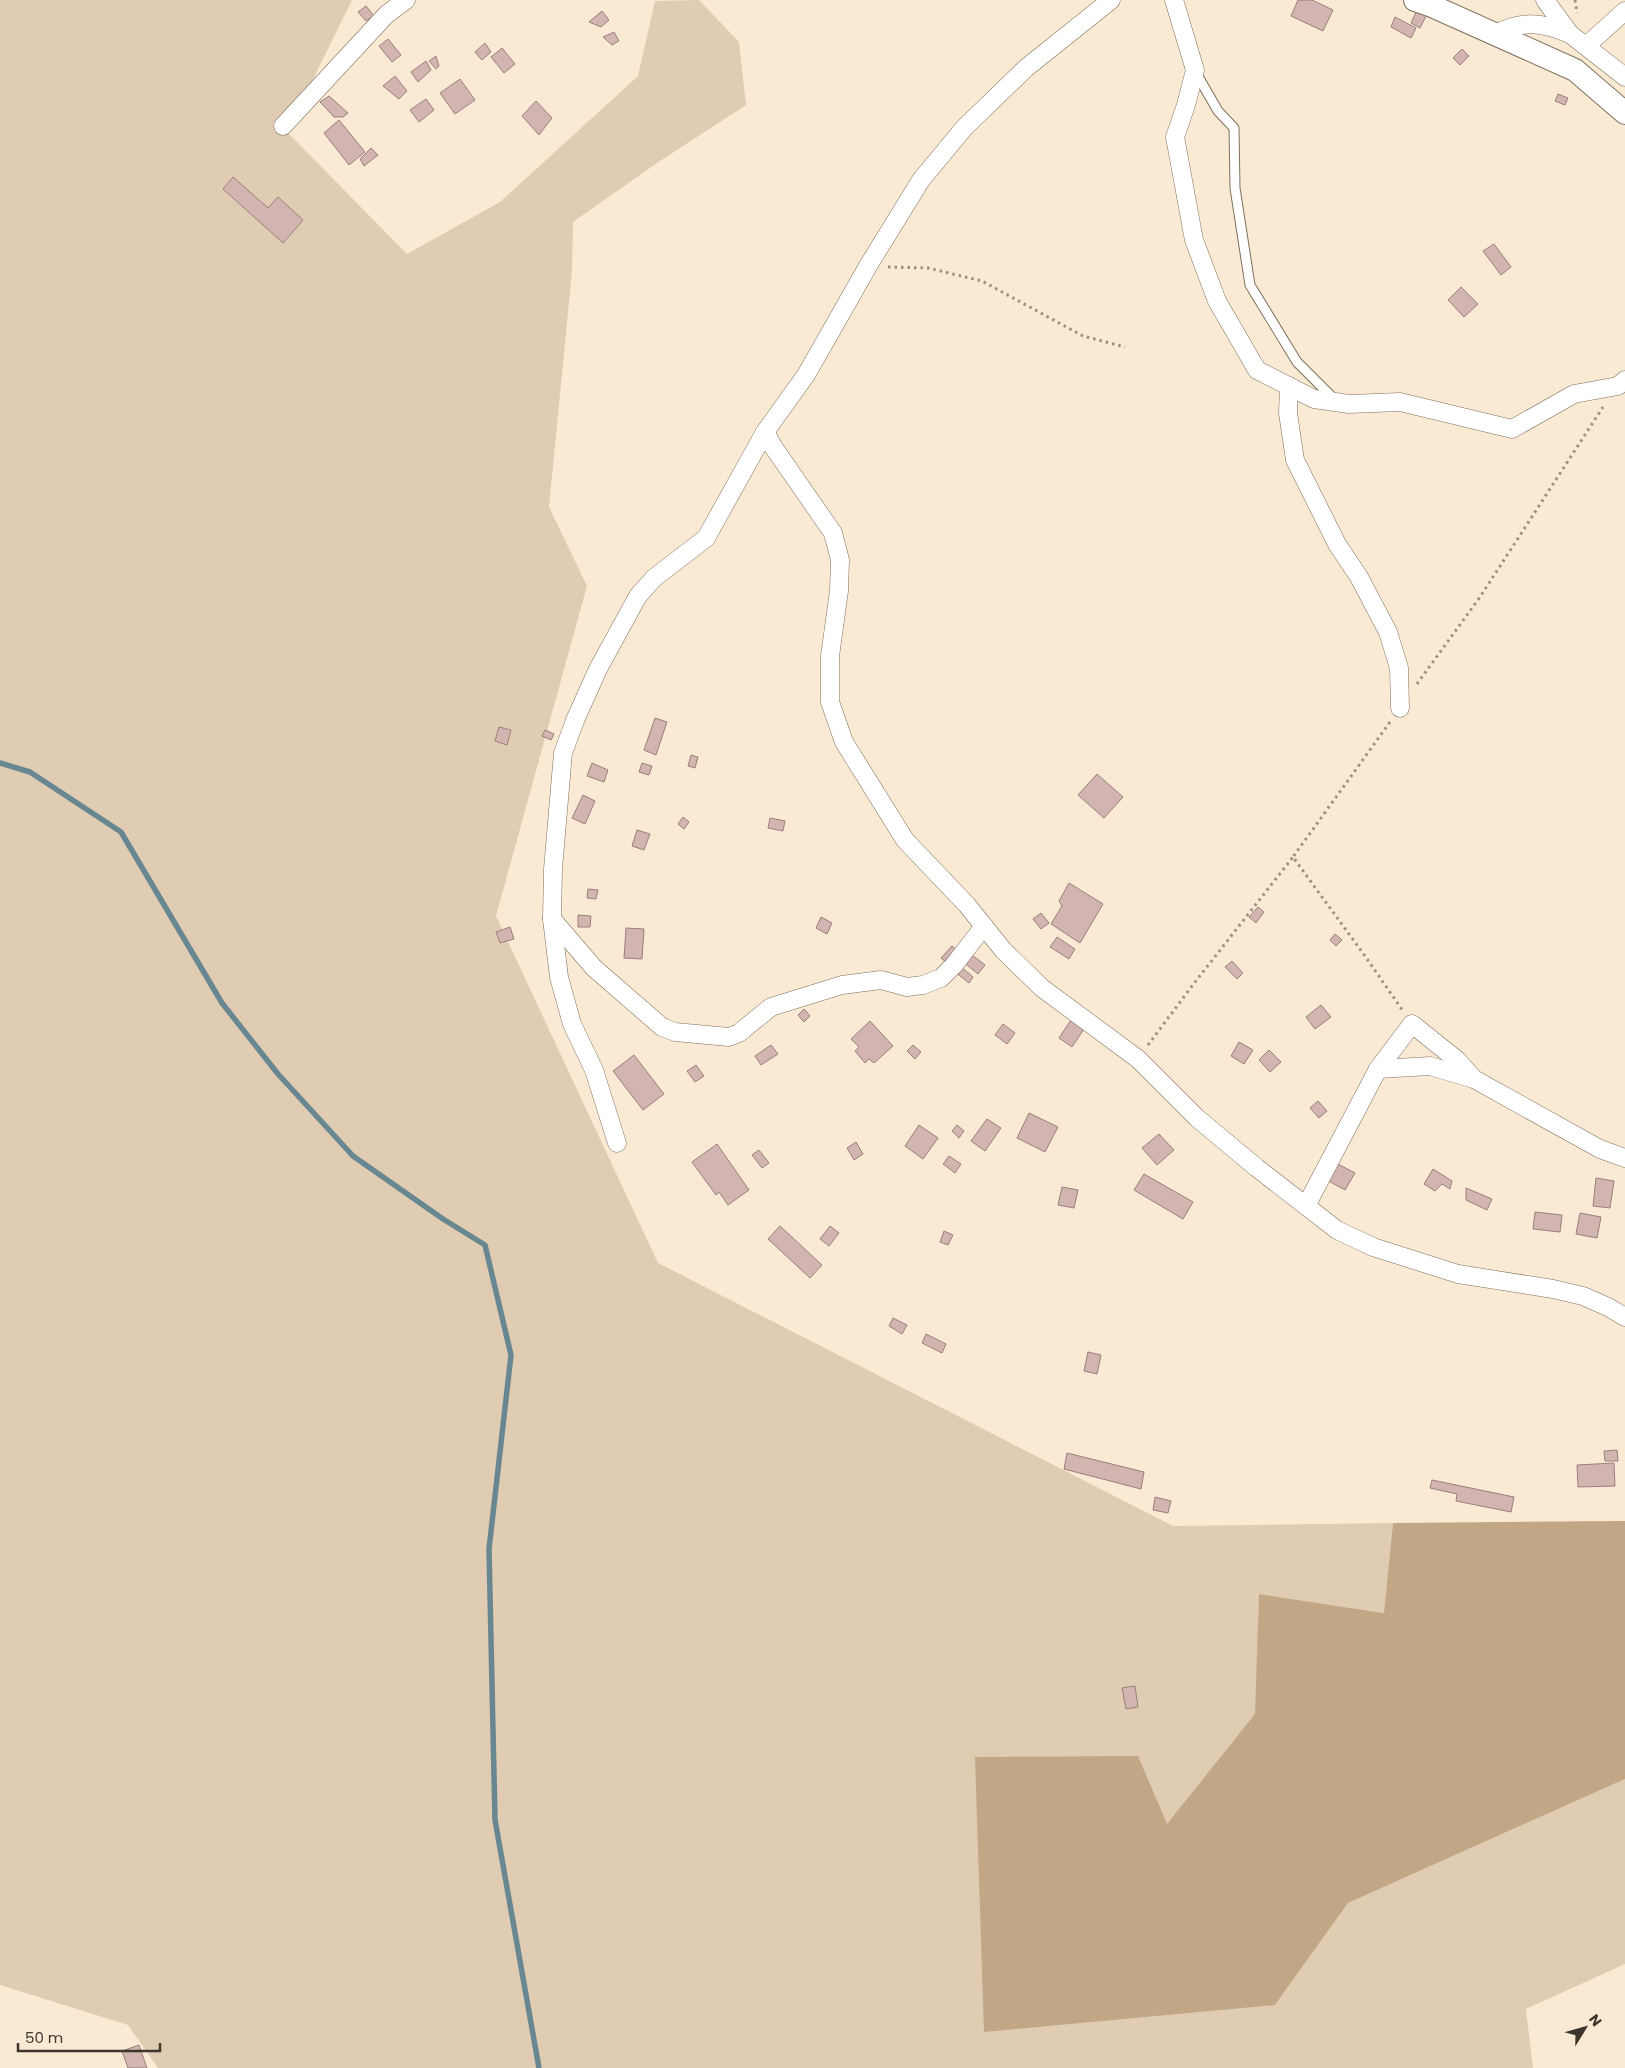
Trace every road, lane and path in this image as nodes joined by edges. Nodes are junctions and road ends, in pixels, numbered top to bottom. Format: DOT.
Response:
graph roads {
  1 [pos="406,0"];
  2 [pos="1111,0"];
  3 [pos="1174,0"];
  4 [pos="1415,0"];
  5 [pos="1544,0"];
  6 [pos="1625,11"];
  7 [pos="1495,34"];
  8 [pos="1570,34"];
  9 [pos="1586,46"];
  10 [pos="1194,70"];
  11 [pos="1625,77"];
  12 [pos="1625,113"];
  13 [pos="283,126"];
  14 [pos="868,266"];
  15 [pos="1125,347"];
  16 [pos="1622,383"];
  17 [pos="1289,386"];
  18 [pos="1337,402"];
  19 [pos="765,432"];
  20 [pos="1400,708"];
  21 [pos="1292,858"];
  22 [pos="552,919"];
  23 [pos="984,926"];
  24 [pos="1412,1024"];
  25 [pos="1138,1059"];
  26 [pos="1378,1069"];
  27 [pos="1474,1079"];
  28 [pos="616,1143"];
  29 [pos="1625,1158"];
  30 [pos="1306,1206"];
  31 [pos="1625,1318"];
  1 -- 13 [label="street"];
  2 -- 14 [label="street"];
  3 -- 10 [label="street"];
  4 -- 7 [label="street"];
  5 -- 8 [label="street"];
  6 -- 9 [label="street"];
  7 -- 8 [label="street"];
  7 -- 12 [label="street"];
  8 -- 9 [label="street"];
  9 -- 11 [label="street"];
  10 -- 17 [label="street"];
  10 -- 18 [label="lane"];
  14 -- 15 [label="path"];
  14 -- 19 [label="street"];
  16 -- 18 [label="street"];
  16 -- 20 [label="path"];
  17 -- 18 [label="street"];
  17 -- 20 [label="street"];
  19 -- 22 [label="street"];
  19 -- 23 [label="street"];
  20 -- 21 [label="path"];
  21 -- 24 [label="path"];
  21 -- 25 [label="path"];
  22 -- 23 [label="street"];
  22 -- 28 [label="street"];
  23 -- 25 [label="street"];
  24 -- 26 [label="street"];
  24 -- 27 [label="street"];
  25 -- 30 [label="street"];
  26 -- 27 [label="street"];
  26 -- 30 [label="street"];
  27 -- 29 [label="street"];
  30 -- 31 [label="street"];
}
